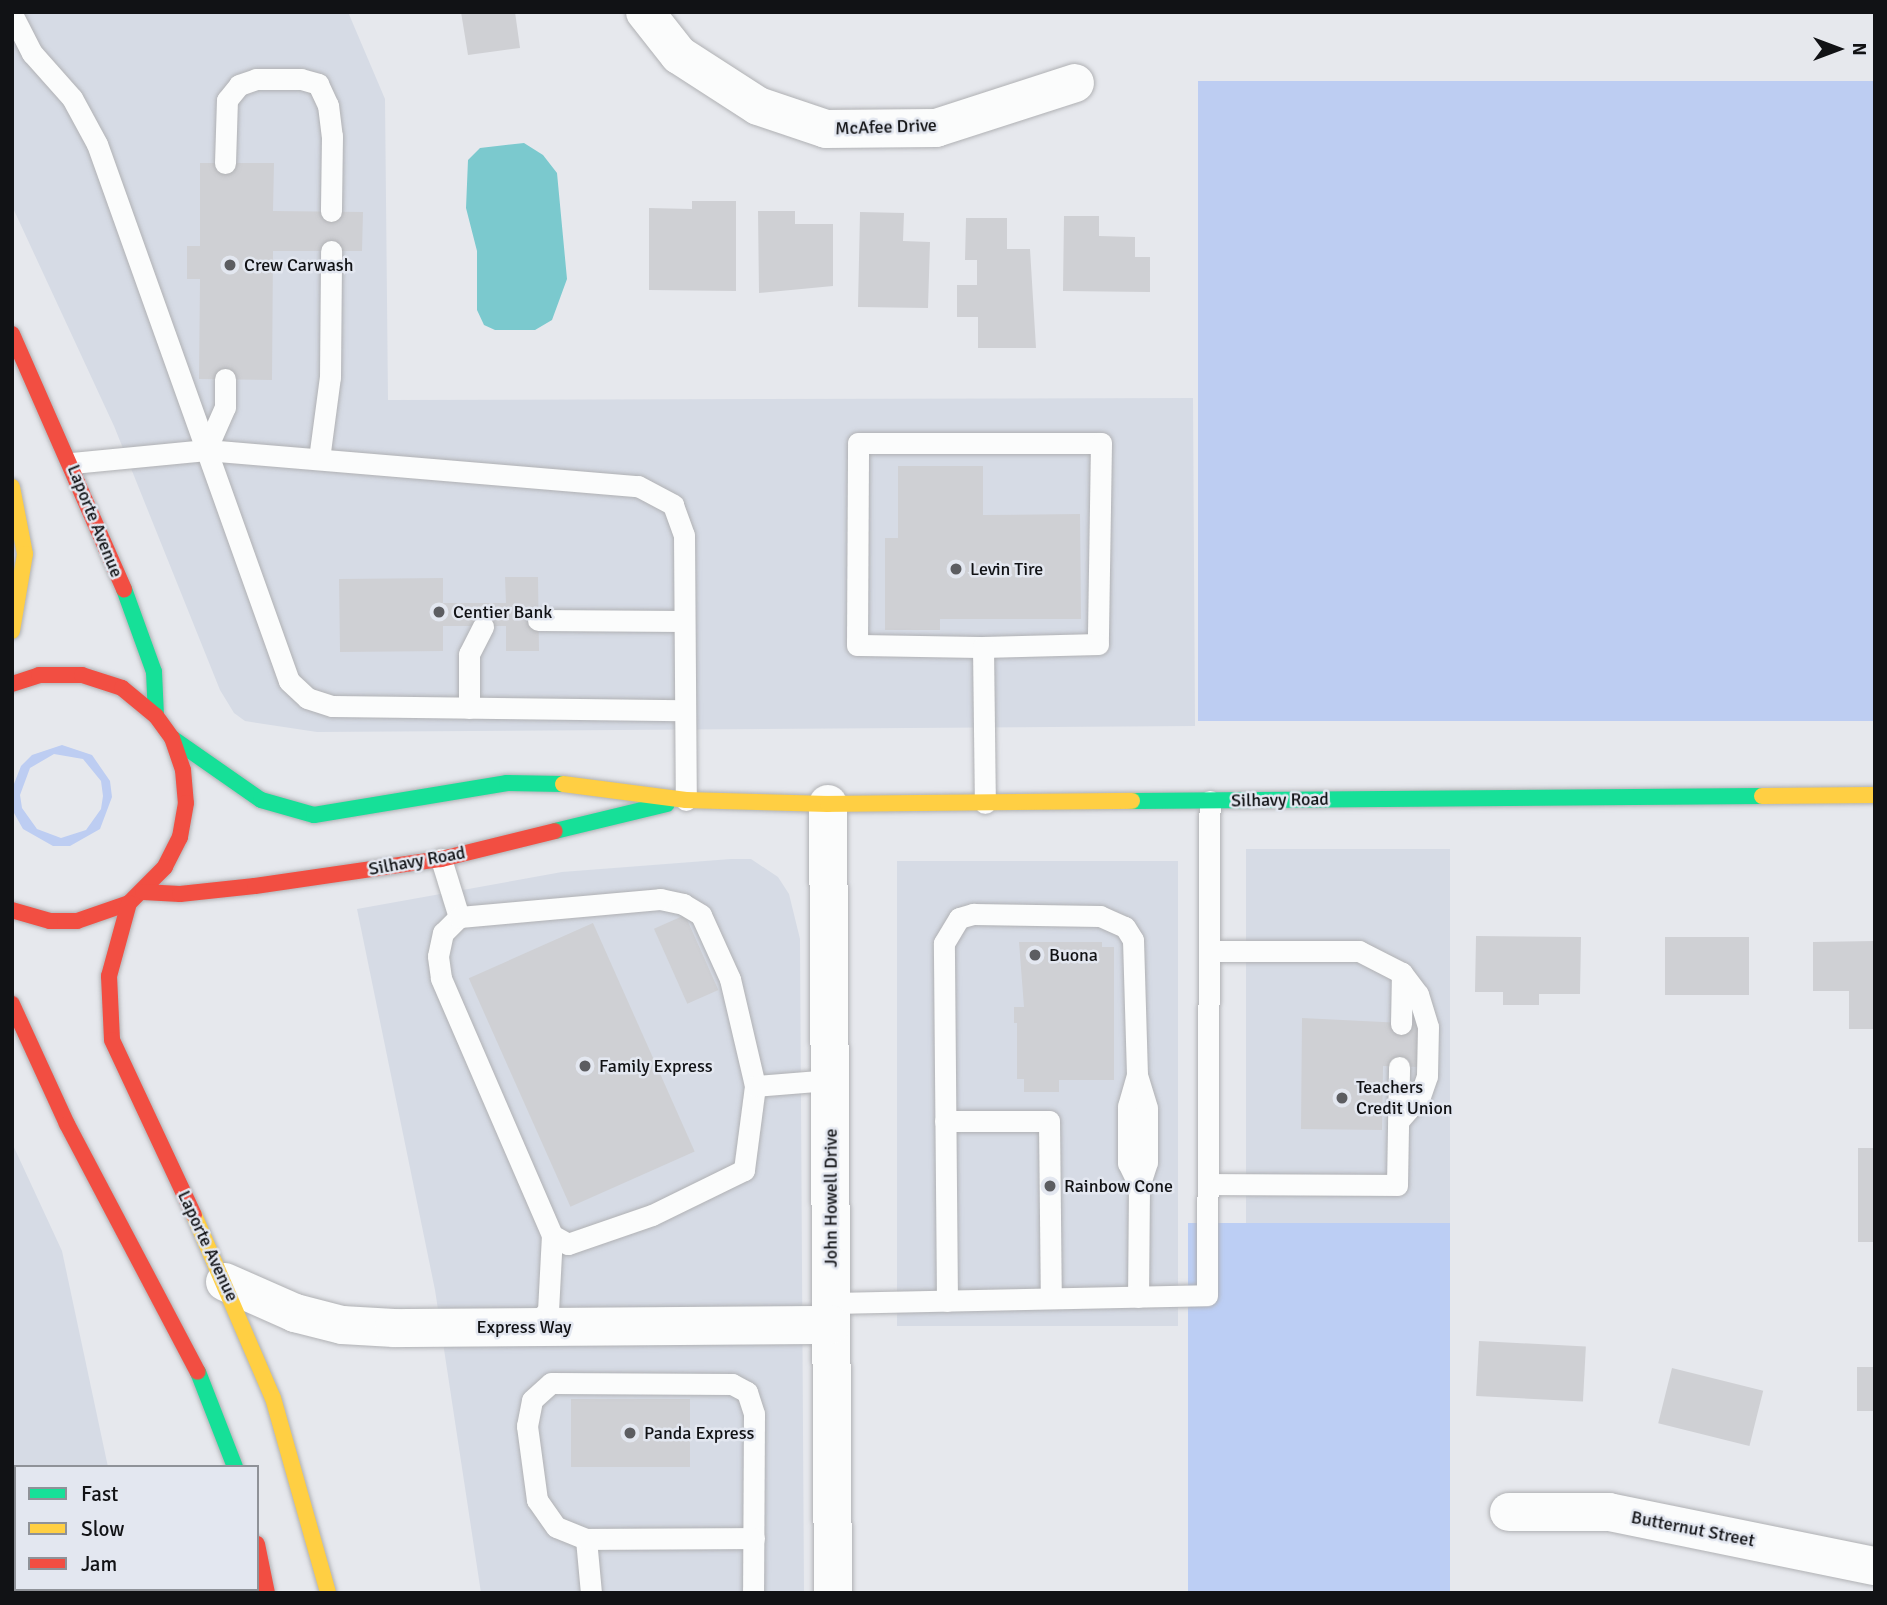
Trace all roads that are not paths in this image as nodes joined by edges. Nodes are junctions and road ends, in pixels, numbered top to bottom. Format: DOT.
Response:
graph roads {
  1 [pos="645,12"];
  2 [pos="12,14"];
  3 [pos="1075,83"];
  4 [pos="225,163"];
  5 [pos="331,211"];
  6 [pos="331,251"];
  7 [pos="12,334"];
  8 [pos="225,379"];
  9 [pos="206,450"];
  10 [pos="319,459"];
  11 [pos="72,463"];
  12 [pos="12,487"];
  13 [pos="538,620"];
  14 [pos="683,621"];
  15 [pos="483,626"];
  16 [pos="12,631"];
  17 [pos="983,647"];
  18 [pos="12,684"];
  19 [pos="469,708"];
  20 [pos="683,710"];
  21 [pos="156,716"];
  22 [pos="172,738"];
  23 [pos="1875,795"];
  24 [pos="686,800"];
  25 [pos="1210,801"];
  26 [pos="985,803"];
  27 [pos="828,804"];
  28 [pos="441,859"];
  29 [pos="143,892"];
  30 [pos="129,903"];
  31 [pos="12,911"];
  32 [pos="459,918"];
  33 [pos="1209,951"];
  34 [pos="1402,974"];
  35 [pos="12,1004"];
  36 [pos="1401,1024"];
  37 [pos="1399,1067"];
  38 [pos="830,1080"];
  39 [pos="755,1086"];
  40 [pos="945,1121"];
  41 [pos="1398,1121"];
  42 [pos="1208,1184"];
  43 [pos="552,1235"];
  44 [pos="225,1282"];
  45 [pos="1138,1297"];
  46 [pos="1051,1298"];
  47 [pos="947,1301"];
  48 [pos="831,1314"];
  49 [pos="527,1327"];
  50 [pos="234,1465"];
  51 [pos="1509,1512"];
  52 [pos="754,1538"];
  53 [pos="586,1539"];
  54 [pos="259,1554"];
  55 [pos="1875,1566"];
  56 [pos="267,1593"];
  57 [pos="328,1593"];
  58 [pos="591,1593"];
  59 [pos="752,1593"];
  60 [pos="833,1593"];
  1 -- 3 [label="street, McAfee Drive"];
  2 -- 9 [label="lane"];
  4 -- 5 [label="lane"];
  6 -- 10 [label="lane"];
  7 -- 11 [label="main road, Laporte Avenue"];
  8 -- 9 [label="lane"];
  9 -- 10 [label="lane"];
  9 -- 11 [label="lane"];
  9 -- 19 [label="lane"];
  10 -- 14 [label="lane"];
  11 -- 21 [label="main road, Laporte Avenue"];
  12 -- 16 [label="main road"];
  13 -- 14 [label="lane"];
  14 -- 20 [label="lane"];
  15 -- 19 [label="lane"];
  17 -- 17 [label="lane"];
  17 -- 26 [label="lane"];
  18 -- 21 [label="main road"];
  19 -- 20 [label="lane"];
  20 -- 24 [label="lane"];
  21 -- 22 [label="main road"];
  22 -- 24 [label="main road, Silhavy Road"];
  22 -- 29 [label="main road"];
  23 -- 25 [label="main road, Silhavy Road"];
  24 -- 27 [label="main road, Silhavy Road"];
  24 -- 28 [label="main road, Silhavy Road"];
  25 -- 26 [label="main road, Silhavy Road"];
  25 -- 33 [label="lane"];
  26 -- 27 [label="main road, Silhavy Road"];
  27 -- 38 [label="street, John Howell Drive"];
  28 -- 29 [label="main road, Silhavy Road"];
  28 -- 32 [label="lane"];
  29 -- 30 [label="main road"];
  30 -- 31 [label="main road"];
  30 -- 44 [label="main road, Laporte Avenue"];
  32 -- 39 [label="lane"];
  32 -- 43 [label="lane"];
  33 -- 34 [label="lane"];
  33 -- 42 [label="lane"];
  34 -- 36 [label="lane"];
  34 -- 41 [label="lane"];
  35 -- 50 [label="main road"];
  37 -- 41 [label="lane"];
  38 -- 39 [label="lane"];
  38 -- 48 [label="street, John Howell Drive"];
  39 -- 43 [label="lane"];
  40 -- 45 [label="lane"];
  40 -- 46 [label="lane"];
  40 -- 47 [label="lane"];
  41 -- 42 [label="lane"];
  42 -- 45 [label="lane"];
  43 -- 49 [label="lane"];
  44 -- 49 [label="street, Express Way"];
  44 -- 57 [label="main road, Laporte Avenue"];
  45 -- 46 [label="lane"];
  46 -- 47 [label="lane"];
  47 -- 48 [label="lane"];
  48 -- 49 [label="street, Express Way"];
  48 -- 60 [label="street, John Howell Drive"];
  51 -- 55 [label="street, Butternut Street"];
  52 -- 53 [label="lane"];
  52 -- 53 [label="lane"];
  52 -- 59 [label="lane"];
  53 -- 58 [label="lane"];
  54 -- 56 [label="main road"];
}
